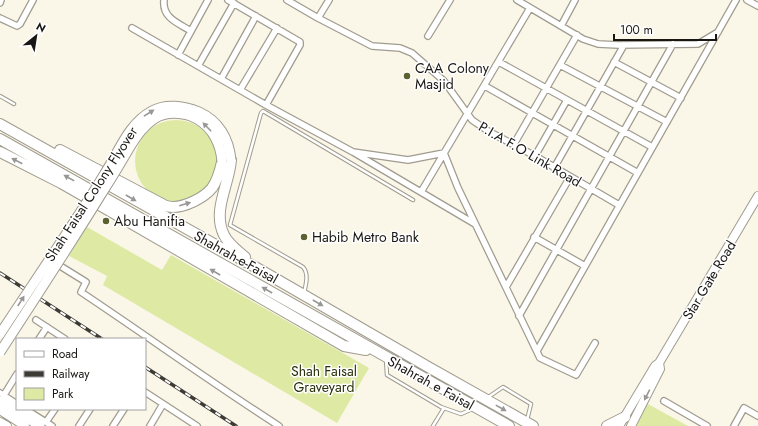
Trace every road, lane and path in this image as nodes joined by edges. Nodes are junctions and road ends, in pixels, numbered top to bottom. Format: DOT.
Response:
graph roads {
  1 [pos="33,0"];
  2 [pos="164,0"];
  3 [pos="208,0"];
  4 [pos="228,0"];
  5 [pos="287,0"];
  6 [pos="328,0"];
  7 [pos="450,0"];
  8 [pos="517,0"];
  9 [pos="575,0"];
  10 [pos="736,0"];
  11 [pos="746,0"];
  12 [pos="234,3"];
  13 [pos="758,6"];
  14 [pos="530,8"];
  15 [pos="256,16"];
  16 [pos="0,18"];
  17 [pos="318,18"];
  18 [pos="561,26"];
  19 [pos="132,28"];
  20 [pos="277,28"];
  21 [pos="191,31"];
  22 [pos="718,32"];
  23 [pos="577,35"];
  24 [pos="428,36"];
  25 [pos="674,44"];
  26 [pos="624,45"];
  27 [pos="178,54"];
  28 [pos="499,62"];
  29 [pos="614,62"];
  30 [pos="560,65"];
  31 [pos="198,66"];
  32 [pos="221,79"];
  33 [pos="652,82"];
  34 [pos="485,86"];
  35 [pos="600,86"];
  36 [pos="547,88"];
  37 [pos="240,90"];
  38 [pos="0,96"];
  39 [pos="681,98"];
  40 [pos="567,100"];
  41 [pos="14,104"];
  42 [pos="266,105"];
  43 [pos="638,107"];
  44 [pos="587,111"];
  45 [pos="468,113"];
  46 [pos="533,113"];
  47 [pos="0,119"];
  48 [pos="667,122"];
  49 [pos="0,124"];
  50 [pos="553,124"];
  51 [pos="624,131"];
  52 [pos="573,136"];
  53 [pos="0,139"];
  54 [pos="514,144"];
  55 [pos="652,147"];
  56 [pos="0,152"];
  57 [pos="353,152"];
  58 [pos="444,153"];
  59 [pos="535,156"];
  60 [pos="610,157"];
  61 [pos="226,161"];
  62 [pos="554,168"];
  63 [pos="638,173"];
  64 [pos="570,177"];
  65 [pos="591,189"];
  66 [pos="421,192"];
  67 [pos="758,196"];
  68 [pos="413,200"];
  69 [pos="92,201"];
  70 [pos="619,205"];
  71 [pos="476,224"];
  72 [pos="534,237"];
  73 [pos="557,250"];
  74 [pos="57,264"];
  75 [pos="585,266"];
  76 [pos="264,272"];
  77 [pos="506,287"];
  78 [pos="303,295"];
  79 [pos="519,316"];
  80 [pos="36,320"];
  81 [pos="46,327"];
  82 [pos="0,334"];
  83 [pos="40,338"];
  84 [pos="63,338"];
  85 [pos="594,343"];
  86 [pos="536,350"];
  87 [pos="374,351"];
  88 [pos="0,352"];
  89 [pos="386,358"];
  90 [pos="659,363"];
  91 [pos="430,368"];
  92 [pos="16,375"];
  93 [pos="146,393"];
  94 [pos="1,396"];
  95 [pos="485,399"];
  96 [pos="664,401"];
  97 [pos="16,404"];
  98 [pos="163,404"];
  99 [pos="16,406"];
  100 [pos="444,408"];
  101 [pos="475,408"];
  102 [pos="0,410"];
  103 [pos="22,410"];
  104 [pos="26,410"];
  105 [pos="53,410"];
  106 [pos="89,410"];
  107 [pos="123,410"];
  108 [pos="758,416"];
  109 [pos="625,417"];
  110 [pos="0,422"];
  111 [pos="43,424"];
  112 [pos="188,424"];
  113 [pos="531,425"];
  114 [pos="7,426"];
  115 [pos="25,426"];
  116 [pos="52,426"];
  117 [pos="79,426"];
  118 [pos="113,426"];
  119 [pos="150,426"];
  120 [pos="197,426"];
  121 [pos="279,426"];
  122 [pos="433,426"];
  123 [pos="509,426"];
  124 [pos="607,426"];
  125 [pos="619,426"];
  126 [pos="631,426"];
  127 [pos="707,426"];
  128 [pos="734,426"];
  1 -- 16 [label="street"];
  2 -- 21 [label="street"];
  3 -- 21 [label="street"];
  4 -- 12 [label="street"];
  5 -- 17 [label="street, P.I.A F.O Link Road"];
  6 -- 17 [label="street"];
  7 -- 24 [label="street"];
  8 -- 14 [label="street"];
  9 -- 18 [label="street"];
  10 -- 22 [label="street"];
  11 -- 13 [label="street"];
  12 -- 15 [label="street"];
  12 -- 31 [label="street"];
  14 -- 18 [label="street"];
  14 -- 28 [label="street"];
  15 -- 20 [label="street"];
  15 -- 32 [label="street"];
  17 -- 45 [label="street, P.I.A F.O Link Road"];
  18 -- 23 [label="street"];
  19 -- 27 [label="street"];
  20 -- 37 [label="street"];
  20 -- 42 [label="street"];
  21 -- 27 [label="street"];
  22 -- 25 [label="street"];
  22 -- 39 [label="street"];
  23 -- 26 [label="street"];
  23 -- 30 [label="street"];
  25 -- 26 [label="street"];
  25 -- 33 [label="street"];
  26 -- 29 [label="street"];
  27 -- 31 [label="street"];
  28 -- 34 [label="street"];
  28 -- 36 [label="street"];
  29 -- 33 [label="street"];
  29 -- 35 [label="street"];
  30 -- 35 [label="street"];
  30 -- 36 [label="street"];
  31 -- 32 [label="street"];
  32 -- 37 [label="street"];
  33 -- 39 [label="street"];
  33 -- 43 [label="street"];
  34 -- 45 [label="street"];
  34 -- 46 [label="street"];
  35 -- 43 [label="street"];
  35 -- 44 [label="street"];
  36 -- 40 [label="street"];
  36 -- 46 [label="street"];
  37 -- 42 [label="street"];
  38 -- 41 [label="lane"];
  39 -- 48 [label="street"];
  40 -- 44 [label="street"];
  40 -- 50 [label="street"];
  42 -- 57 [label="street"];
  43 -- 48 [label="street"];
  43 -- 51 [label="street"];
  44 -- 51 [label="street"];
  44 -- 52 [label="street"];
  45 -- 54 [label="street, P.I.A F.O Link Road"];
  45 -- 58 [label="street"];
  46 -- 50 [label="street"];
  46 -- 54 [label="street"];
  47 -- 61 [label="highway, one-way"];
  48 -- 55 [label="street"];
  49 -- 76 [label="highway, Shahrah-e-Faisal, one-way"];
  50 -- 52 [label="street"];
  50 -- 59 [label="street"];
  51 -- 55 [label="street"];
  51 -- 60 [label="street"];
  52 -- 60 [label="street"];
  52 -- 62 [label="street"];
  87 -- 53 [label="highway, Shahrah-e-Faisal, one-way"];
  54 -- 59 [label="street, P.I.A F.O Link Road"];
  55 -- 63 [label="street"];
  69 -- 56 [label="highway, one-way"];
  57 -- 58 [label="street"];
  57 -- 66 [label="street"];
  58 -- 66 [label="street"];
  58 -- 71 [label="street"];
  59 -- 62 [label="street, P.I.A F.O Link Road"];
  60 -- 63 [label="street"];
  60 -- 65 [label="street"];
  61 -- 69 [label="main road, Shah Faisal Colony Flyover, bridge"];
  61 -- 76 [label="highway"];
  62 -- 64 [label="street, P.I.A F.O Link Road"];
  63 -- 70 [label="street"];
  64 -- 65 [label="street, P.I.A F.O Link Road"];
  64 -- 72 [label="street"];
  65 -- 70 [label="street, P.I.A F.O Link Road"];
  65 -- 73 [label="street"];
  66 -- 71 [label="street"];
  67 -- 90 [label="street, Star Gate Road"];
  68 -- 78 [label="lane"];
  69 -- 74 [label="main road, Shah Faisal Colony Flyover, bridge"];
  82 -- 69 [label="main road, Shah Faisal Colony Flyover, one-way, bridge"];
  87 -- 69 [label="highway, one-way"];
  70 -- 75 [label="street"];
  71 -- 77 [label="street"];
  72 -- 73 [label="street"];
  72 -- 77 [label="street"];
  73 -- 75 [label="street"];
  73 -- 79 [label="street"];
  74 -- 88 [label="main road, Shah Faisal Colony Flyover, bridge"];
  74 -- 121 [label="street"];
  75 -- 86 [label="street"];
  76 -- 78 [label="highway, Shahrah-e-Faisal"];
  77 -- 79 [label="street"];
  78 -- 91 [label="highway, Shahrah-e-Faisal, one-way"];
  79 -- 86 [label="street"];
  80 -- 81 [label="street"];
  81 -- 83 [label="street"];
  81 -- 84 [label="street"];
  85 -- 86 [label="street"];
  87 -- 89 [label="highway, Shahrah e Faisal"];
  89 -- 100 [label="lane"];
  89 -- 101 [label="highway, Shahrah e Faisal"];
  90 -- 109 [label="street, Star Gate Road"];
  90 -- 126 [label="street, Star Gate Road, one-way"];
  91 -- 95 [label="highway, Shahrah e Faisal"];
  92 -- 94 [label="street"];
  93 -- 98 [label="street"];
  94 -- 97 [label="street"];
  94 -- 99 [label="main road"];
  95 -- 113 [label="highway, Shahrah e Faisal, one-way"];
  95 -- 113 [label="lane"];
  96 -- 127 [label="street"];
  98 -- 112 [label="street"];
  98 -- 119 [label="street"];
  100 -- 101 [label="lane"];
  100 -- 122 [label="lane"];
  101 -- 123 [label="highway, Shahrah e Faisal"];
  102 -- 115 [label="street"];
  103 -- 111 [label="main road"];
  104 -- 111 [label="street"];
  105 -- 111 [label="street"];
  106 -- 117 [label="street"];
  107 -- 118 [label="street"];
  108 -- 128 [label="street"];
  109 -- 124 [label="highway"];
  109 -- 125 [label="street, Star Gate Road"];
  110 -- 114 [label="street"];
  111 -- 116 [label="street"];
  112 -- 120 [label="street"];
}
